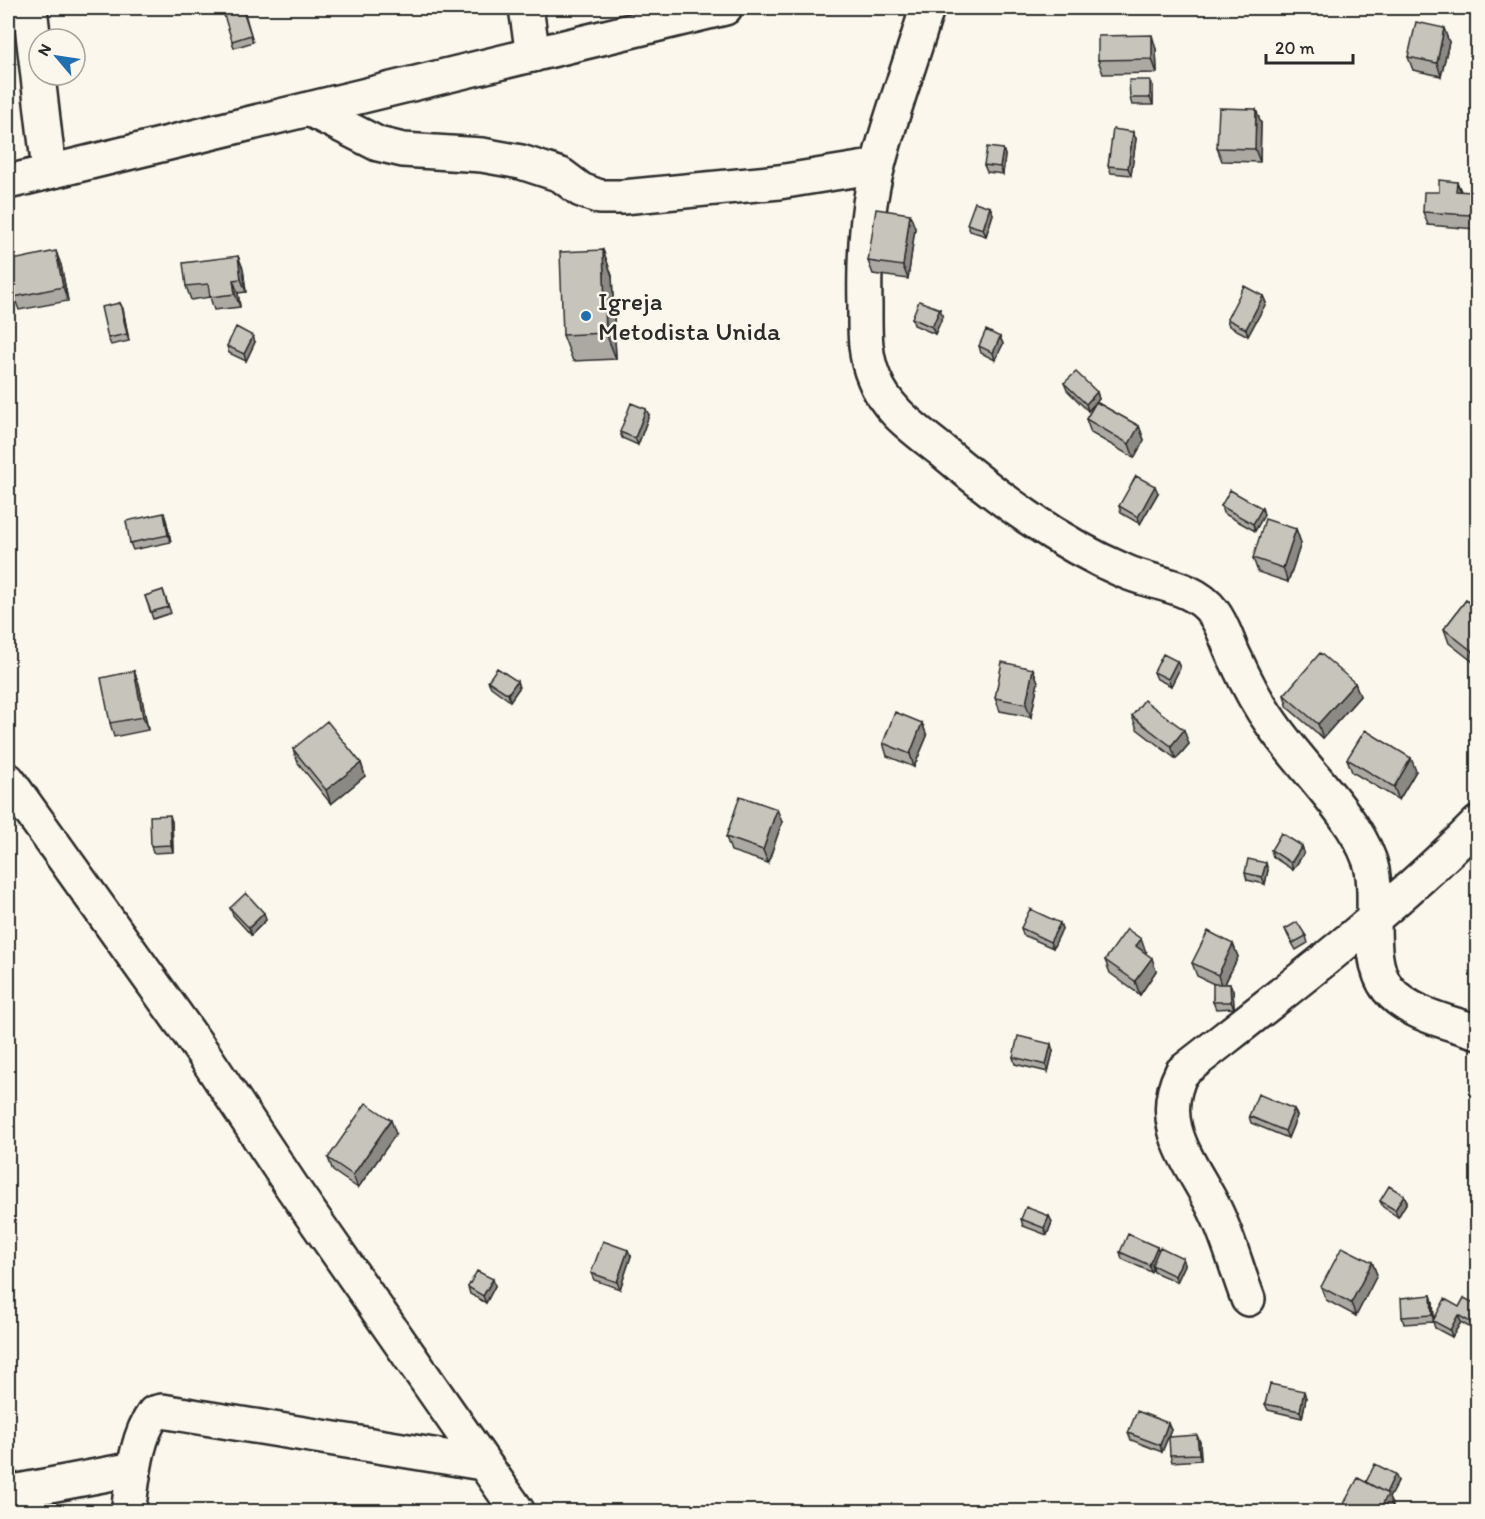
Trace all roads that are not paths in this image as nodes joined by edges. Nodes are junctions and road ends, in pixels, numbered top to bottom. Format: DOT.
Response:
graph roads {
  1 [pos="30,8"];
  2 [pos="526,8"];
  3 [pos="725,8"];
  4 [pos="927,8"];
  5 [pos="533,55"];
  6 [pos="309,109"];
  7 [pos="878,166"];
  8 [pos="49,171"];
  9 [pos="8,182"];
  10 [pos="8,780"];
  11 [pos="1478,823"];
  12 [pos="1372,923"];
  13 [pos="1478,1032"];
  14 [pos="1248,1299"];
  15 [pos="482,1463"];
  16 [pos="134,1469"];
  17 [pos="8,1493"];
  18 [pos="128,1512"];
  19 [pos="518,1512"];
  1 -- 8 [label="street"];
  2 -- 5 [label="street"];
  3 -- 5 [label="street"];
  4 -- 7 [label="street"];
  5 -- 6 [label="street"];
  6 -- 7 [label="street"];
  6 -- 8 [label="street"];
  7 -- 12 [label="street"];
  8 -- 9 [label="street"];
  10 -- 15 [label="street"];
  11 -- 12 [label="street"];
  12 -- 13 [label="street"];
  12 -- 14 [label="street"];
  15 -- 16 [label="street"];
  15 -- 19 [label="street"];
  16 -- 17 [label="street"];
  16 -- 18 [label="street"];
}
